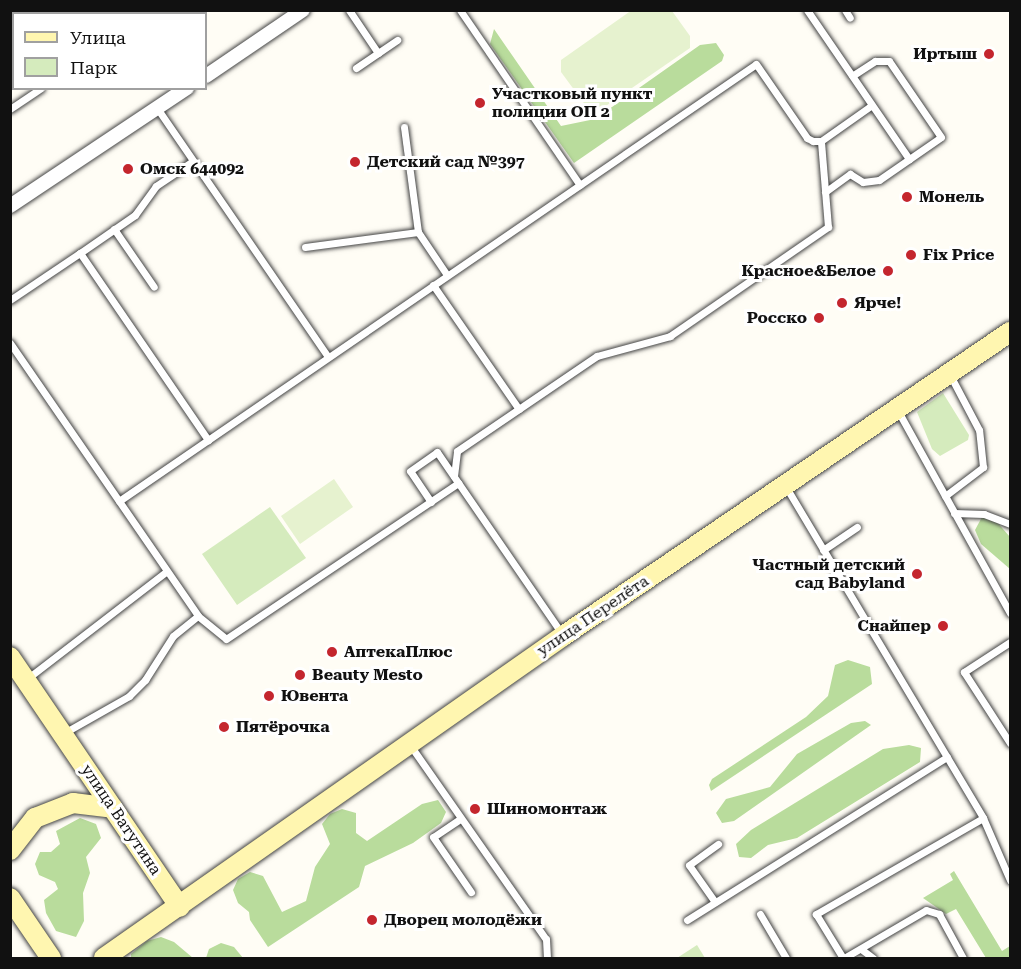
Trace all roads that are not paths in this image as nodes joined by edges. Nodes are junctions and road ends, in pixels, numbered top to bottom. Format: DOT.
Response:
graph roads {
  1 [pos="303,10"];
  2 [pos="349,10"];
  3 [pos="460,10"];
  4 [pos="807,10"];
  5 [pos="845,10"];
  6 [pos="850,18"];
  7 [pos="397,40"];
  8 [pos="378,52"];
  9 [pos="356,68"];
  10 [pos="207,75"];
  11 [pos="852,76"];
  12 [pos="38,90"];
  13 [pos="184,90"];
  14 [pos="872,105"];
  15 [pos="157,108"];
  16 [pos="10,109"];
  17 [pos="404,127"];
  18 [pos="821,141"];
  19 [pos="909,159"];
  20 [pos="193,161"];
  21 [pos="580,184"];
  22 [pos="825,192"];
  23 [pos="10,206"];
  24 [pos="114,229"];
  25 [pos="418,232"];
  26 [pos="305,247"];
  27 [pos="80,253"];
  28 [pos="447,275"];
  29 [pos="434,285"];
  30 [pos="154,287"];
  31 [pos="10,300"];
  32 [pos="1011,332"];
  33 [pos="10,343"];
  34 [pos="328,357"];
  35 [pos="949,374"];
  36 [pos="519,409"];
  37 [pos="897,409"];
  38 [pos="208,440"];
  39 [pos="453,476"];
  40 [pos="458,483"];
  41 [pos="785,485"];
  42 [pos="945,496"];
  43 [pos="119,501"];
  44 [pos="431,502"];
  45 [pos="954,513"];
  46 [pos="1011,524"];
  47 [pos="857,527"];
  48 [pos="823,550"];
  49 [pos="167,571"];
  50 [pos="1011,613"];
  51 [pos="198,616"];
  52 [pos="563,636"];
  53 [pos="1011,642"];
  54 [pos="10,657"];
  55 [pos="26,680"];
  56 [pos="63,734"];
  57 [pos="1011,742"];
  58 [pos="410,745"];
  59 [pos="946,757"];
  60 [pos="113,808"];
  61 [pos="983,818"];
  62 [pos="460,819"];
  63 [pos="718,844"];
  64 [pos="10,850"];
  65 [pos="1011,880"];
  66 [pos="471,892"];
  67 [pos="10,898"];
  68 [pos="715,902"];
  69 [pos="180,907"];
  70 [pos="760,914"];
  71 [pos="687,920"];
  72 [pos="861,949"];
  73 [pos="51,958"];
  74 [pos="104,958"];
  75 [pos="547,958"];
  76 [pos="786,958"];
  77 [pos="844,958"];
  78 [pos="873,958"];
  79 [pos="963,958"];
  1 -- 10 [label="street"];
  2 -- 8 [label="lane"];
  3 -- 21 [label="lane"];
  4 -- 11 [label="lane"];
  5 -- 6 [label="lane"];
  7 -- 8 [label="lane"];
  8 -- 9 [label="lane"];
  11 -- 14 [label="lane"];
  11 -- 19 [label="lane"];
  12 -- 16 [label="lane"];
  13 -- 15 [label="street"];
  14 -- 18 [label="lane"];
  14 -- 19 [label="lane"];
  15 -- 20 [label="lane"];
  15 -- 23 [label="street"];
  17 -- 25 [label="lane"];
  18 -- 21 [label="lane"];
  18 -- 22 [label="lane"];
  19 -- 22 [label="lane"];
  20 -- 24 [label="lane"];
  20 -- 34 [label="lane"];
  21 -- 28 [label="lane"];
  22 -- 36 [label="lane"];
  24 -- 27 [label="lane"];
  24 -- 30 [label="lane"];
  25 -- 26 [label="lane"];
  25 -- 28 [label="lane"];
  27 -- 31 [label="lane"];
  27 -- 38 [label="lane"];
  28 -- 29 [label="lane"];
  29 -- 34 [label="lane"];
  29 -- 36 [label="lane"];
  32 -- 35 [label="main road, улица Перелёта"];
  33 -- 43 [label="lane"];
  34 -- 38 [label="lane"];
  35 -- 37 [label="main road, улица Перелёта"];
  35 -- 42 [label="lane"];
  36 -- 39 [label="lane"];
  37 -- 41 [label="main road, улица Перелёта"];
  37 -- 42 [label="lane"];
  38 -- 43 [label="lane"];
  39 -- 40 [label="lane"];
  39 -- 44 [label="lane"];
  40 -- 44 [label="lane"];
  40 -- 52 [label="lane"];
  41 -- 48 [label="lane"];
  41 -- 52 [label="main road, улица Перелёта"];
  42 -- 45 [label="lane"];
  43 -- 49 [label="lane"];
  44 -- 51 [label="lane"];
  45 -- 46 [label="lane"];
  45 -- 50 [label="lane"];
  47 -- 48 [label="lane"];
  48 -- 59 [label="lane"];
  49 -- 51 [label="lane"];
  49 -- 55 [label="lane"];
  51 -- 56 [label="lane"];
  52 -- 58 [label="main road, улица Перелёта"];
  53 -- 57 [label="lane"];
  54 -- 55 [label="main road, улица Ватутина"];
  55 -- 56 [label="main road, улица Ватутина"];
  56 -- 60 [label="main road, улица Ватутина"];
  58 -- 62 [label="lane"];
  58 -- 69 [label="main road, улица Перелёта"];
  59 -- 61 [label="lane"];
  59 -- 68 [label="lane"];
  60 -- 64 [label="main road"];
  60 -- 69 [label="main road, улица Ватутина"];
  61 -- 65 [label="lane"];
  61 -- 77 [label="lane"];
  62 -- 66 [label="lane"];
  62 -- 75 [label="lane"];
  63 -- 68 [label="lane"];
  67 -- 73 [label="main road"];
  68 -- 71 [label="lane"];
  69 -- 74 [label="main road"];
  70 -- 76 [label="lane"];
  72 -- 77 [label="lane"];
  72 -- 78 [label="lane"];
  72 -- 79 [label="lane"];
}
